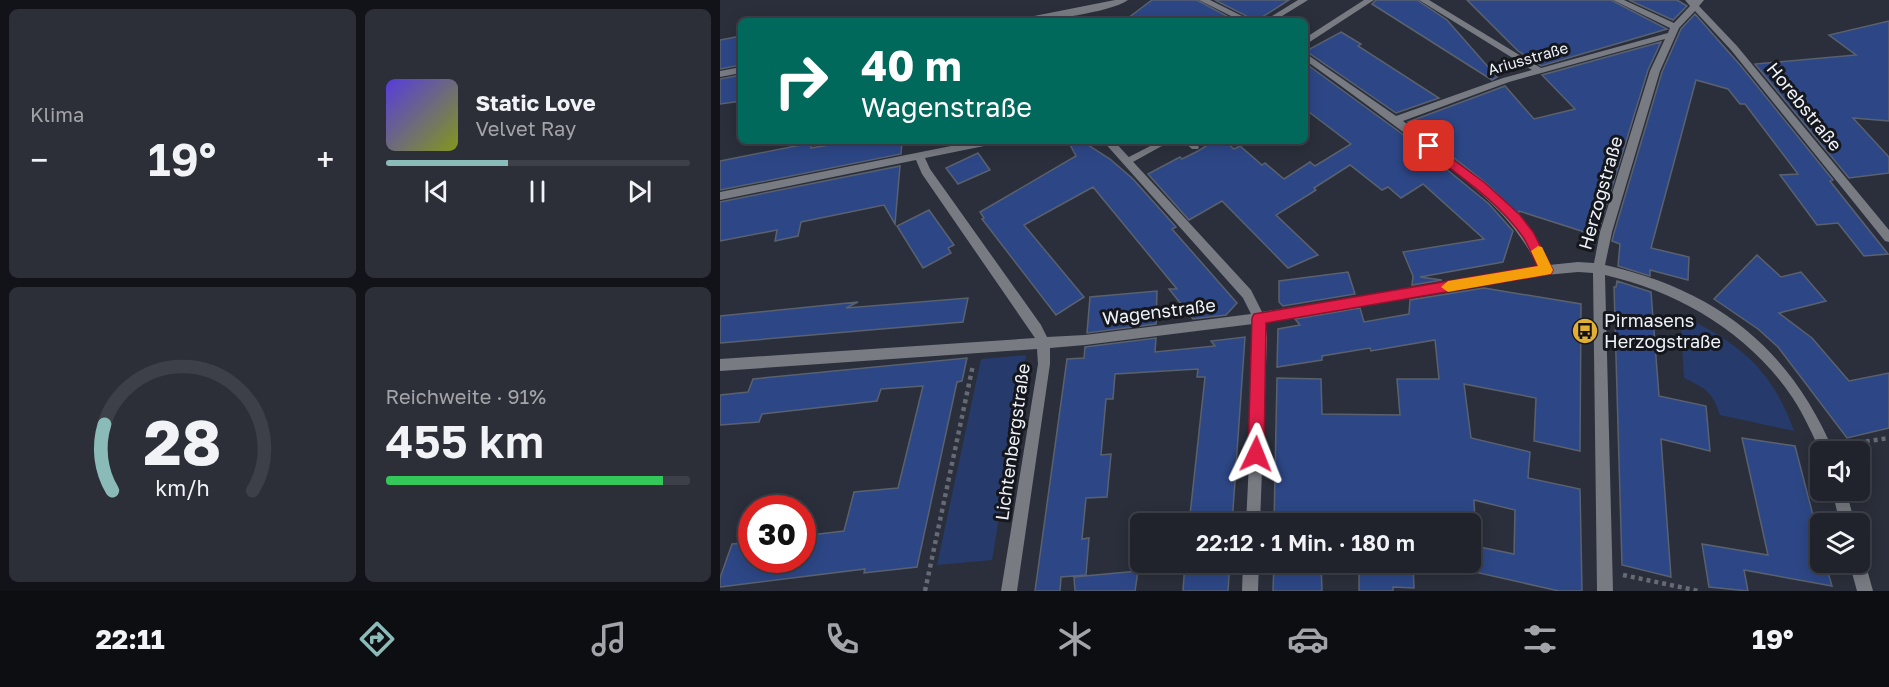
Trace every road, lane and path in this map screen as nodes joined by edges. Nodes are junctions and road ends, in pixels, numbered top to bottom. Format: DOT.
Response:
graph roads {
  1 [pos="1124,0"];
  2 [pos="1203,0"];
  3 [pos="1304,0"];
  4 [pos="1370,0"];
  5 [pos="1423,0"];
  6 [pos="1617,0"];
  7 [pos="1695,2"];
  8 [pos="1070,17"];
  9 [pos="1242,18"];
  10 [pos="1273,18"];
  11 [pos="1673,31"];
  12 [pos="1308,40"];
  13 [pos="1308,58"];
  14 [pos="1538,70"];
  15 [pos="738,71"];
  16 [pos="720,74"];
  17 [pos="1396,120"];
  18 [pos="979,144"];
  19 [pos="1111,144"];
  20 [pos="1161,144"];
  21 [pos="919,156"];
  22 [pos="1128,162"];
  23 [pos="720,196"];
  24 [pos="1889,237"];
  25 [pos="1599,268"];
  26 [pos="1546,270"];
  27 [pos="1259,318"];
  28 [pos="1043,342"];
  29 [pos="976,346"];
  30 [pos="720,365"];
  31 [pos="1889,438"];
  32 [pos="1823,441"];
  33 [pos="1870,442"];
  34 [pos="1253,513"];
  35 [pos="1605,572"];
  36 [pos="1251,573"];
  37 [pos="1860,573"];
  38 [pos="925,591"];
  39 [pos="1009,591"];
  40 [pos="1250,591"];
  41 [pos="1605,591"];
  42 [pos="1699,591"];
  43 [pos="1865,591"];
  1 -- 8 [label="street"];
  2 -- 9 [label="street"];
  3 -- 10 [label="street"];
  4 -- 12 [label="street"];
  5 -- 14 [label="street"];
  6 -- 11 [label="street"];
  7 -- 11 [label="street"];
  7 -- 24 [label="street, Horebstraße"];
  11 -- 14 [label="street, Ariusstraße"];
  11 -- 25 [label="street, Herzogstraße"];
  13 -- 17 [label="street"];
  14 -- 17 [label="street, Ariusstraße"];
  15 -- 16 [label="street"];
  17 -- 26 [label="street"];
  18 -- 21 [label="street"];
  19 -- 22 [label="street"];
  20 -- 22 [label="lane"];
  21 -- 23 [label="street"];
  21 -- 28 [label="street, Lichtenbergstraße"];
  22 -- 27 [label="street"];
  25 -- 26 [label="street, Wagenstraße"];
  25 -- 32 [label="street, Wagenstraße"];
  25 -- 35 [label="street, Herzogstraße"];
  26 -- 27 [label="street, Wagenstraße"];
  27 -- 28 [label="street, Wagenstraße"];
  27 -- 34 [label="street"];
  28 -- 29 [label="street, Wagenstraße"];
  28 -- 39 [label="street, Lichtenbergstraße"];
  29 -- 30 [label="street, Wagenstraße"];
  29 -- 38 [label="path"];
  31 -- 33 [label="path"];
  35 -- 41 [label="street, Herzogstraße"];
  35 -- 42 [label="path"];
  36 -- 40 [label="street"];
  37 -- 43 [label="street"];
}
